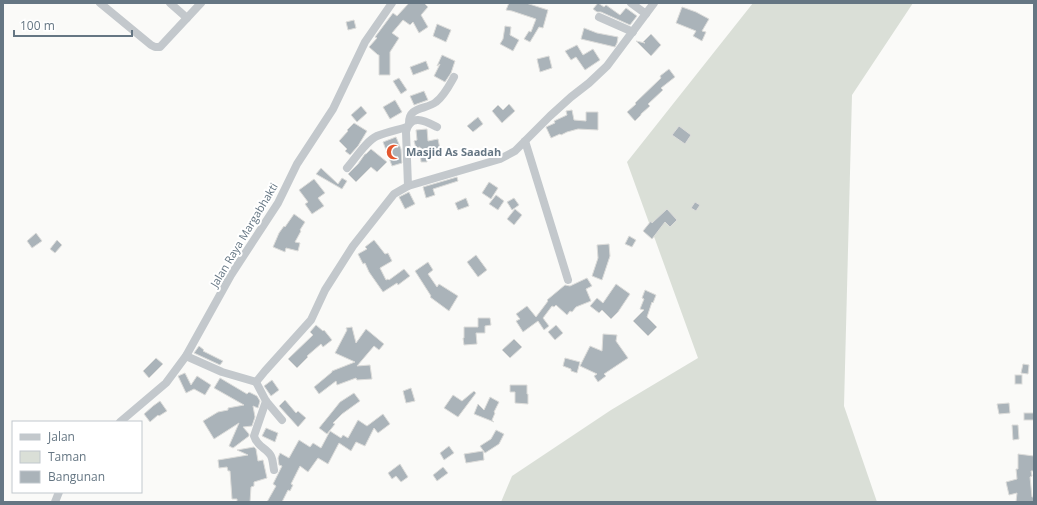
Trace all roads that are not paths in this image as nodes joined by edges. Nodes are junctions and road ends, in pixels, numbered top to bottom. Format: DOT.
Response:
graph roads {
  1 [pos="100,3"];
  2 [pos="170,3"];
  3 [pos="201,3"];
  4 [pos="392,3"];
  5 [pos="631,3"];
  6 [pos="654,3"];
  7 [pos="646,14"];
  8 [pos="599,17"];
  9 [pos="187,18"];
  10 [pos="633,32"];
  11 [pos="454,77"];
  12 [pos="408,125"];
  13 [pos="437,127"];
  14 [pos="526,141"];
  15 [pos="347,168"];
  16 [pos="408,186"];
  17 [pos="568,280"];
  18 [pos="186,356"];
  19 [pos="256,382"];
  20 [pos="266,401"];
  21 [pos="282,420"];
  22 [pos="121,421"];
  23 [pos="274,470"];
  1 -- 9 [label="street"];
  2 -- 9 [label="street"];
  3 -- 9 [label="street"];
  4 -- 18 [label="street, Jalan Raya Margabhakti"];
  5 -- 7 [label="street"];
  6 -- 7 [label="street"];
  7 -- 10 [label="street"];
  8 -- 10 [label="street"];
  10 -- 14 [label="street"];
  11 -- 12 [label="street"];
  12 -- 13 [label="street"];
  12 -- 15 [label="street"];
  12 -- 16 [label="street"];
  14 -- 16 [label="street"];
  14 -- 17 [label="street"];
  16 -- 19 [label="street"];
  18 -- 19 [label="street"];
  18 -- 22 [label="street, Jalan Raya Margabhakti"];
  19 -- 20 [label="street"];
  20 -- 21 [label="street"];
  20 -- 23 [label="street"];
}
